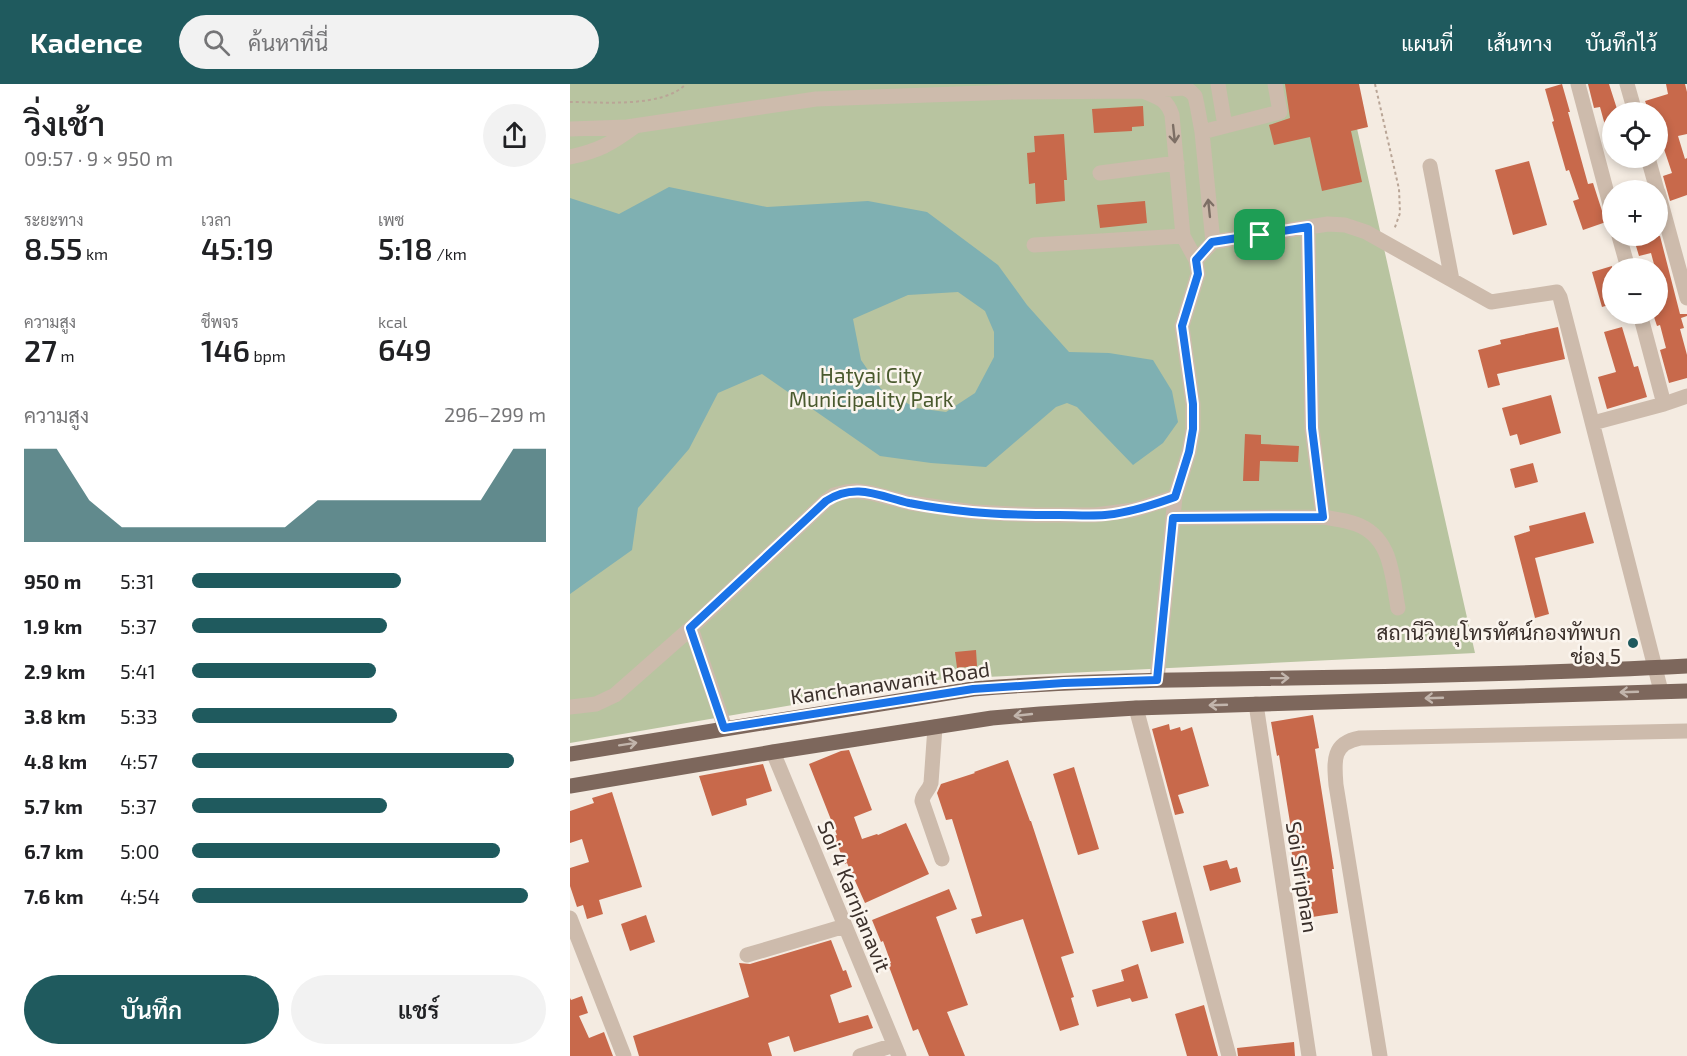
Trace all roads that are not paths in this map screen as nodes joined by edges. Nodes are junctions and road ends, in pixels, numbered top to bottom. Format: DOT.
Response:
graph roads {
  1 [pos="1218,84"];
  2 [pos="1275,84"];
  3 [pos="1578,84"];
  4 [pos="1627,84"];
  5 [pos="1143,91"];
  6 [pos="1632,102"];
  7 [pos="636,125"];
  8 [pos="1225,126"];
  9 [pos="570,129"];
  10 [pos="1202,132"];
  11 [pos="570,157"];
  12 [pos="1177,163"];
  13 [pos="1430,166"];
  14 [pos="1100,173"];
  15 [pos="1604,180"];
  16 [pos="1308,227"];
  17 [pos="1668,230"];
  18 [pos="1183,236"];
  19 [pos="1212,242"];
  20 [pos="1034,245"];
  21 [pos="1196,260"];
  22 [pos="1452,280"];
  23 [pos="1687,298"];
  24 [pos="1643,324"];
  25 [pos="1687,396"];
  26 [pos="1664,404"];
  27 [pos="1593,423"];
  28 [pos="1175,497"];
  29 [pos="1323,517"];
  30 [pos="1173,518"];
  31 [pos="1398,608"];
  32 [pos="690,628"];
  33 [pos="1687,666"];
  34 [pos="1655,668"];
  35 [pos="1157,680"];
  36 [pos="1687,691"];
  37 [pos="1661,692"];
  38 [pos="1256,704"];
  39 [pos="570,706"];
  40 [pos="1136,708"];
  41 [pos="935,727"];
  42 [pos="724,728"];
  43 [pos="1687,731"];
  44 [pos="773,752"];
  45 [pos="570,754"];
  46 [pos="570,786"];
  47 [pos="942,859"];
  48 [pos="570,918"];
  49 [pos="845,926"];
  50 [pos="747,956"];
  51 [pos="897,1051"];
  52 [pos="624,1056"];
  53 [pos="860,1056"];
  54 [pos="1229,1056"];
  55 [pos="1309,1056"];
  56 [pos="1380,1056"];
  1 -- 8 [label="street"];
  2 -- 8 [label="street"];
  3 -- 15 [label="street"];
  4 -- 6 [label="street"];
  5 -- 7 [label="street"];
  5 -- 10 [label="street"];
  5 -- 12 [label="street, one-way"];
  7 -- 9 [label="street"];
  7 -- 11 [label="street"];
  8 -- 10 [label="street"];
  19 -- 10 [label="street, one-way"];
  12 -- 14 [label="street"];
  12 -- 18 [label="street"];
  13 -- 22 [label="street"];
  16 -- 19 [label="street"];
  16 -- 22 [label="street"];
  16 -- 29 [label="street"];
  17 -- 23 [label="street"];
  18 -- 20 [label="street"];
  18 -- 21 [label="street"];
  19 -- 21 [label="street"];
  21 -- 28 [label="street"];
  22 -- 27 [label="street"];
  24 -- 26 [label="street"];
  25 -- 26 [label="street"];
  26 -- 27 [label="street"];
  27 -- 34 [label="street"];
  28 -- 30 [label="street"];
  28 -- 32 [label="street"];
  29 -- 30 [label="street"];
  29 -- 31 [label="street"];
  30 -- 35 [label="street"];
  32 -- 39 [label="street"];
  32 -- 42 [label="street"];
  33 -- 34 [label="main road, Kanchanawanit Road"];
  35 -- 34 [label="main road, Kanchanawanit Road, one-way"];
  34 -- 37 [label="street"];
  35 -- 42 [label="main road, Kanchanawanit Road"];
  36 -- 37 [label="main road"];
  37 -- 38 [label="main road, one-way"];
  38 -- 40 [label="main road, one-way"];
  38 -- 55 [label="street, Soi Siriphan"];
  40 -- 41 [label="main road, one-way"];
  40 -- 54 [label="street"];
  41 -- 44 [label="main road"];
  41 -- 47 [label="street"];
  45 -- 42 [label="main road, Kanchanawanit Road, one-way"];
  43 -- 56 [label="street"];
  44 -- 46 [label="main road"];
  44 -- 49 [label="street, Soi 4 Karnjanavit"];
  48 -- 52 [label="street"];
  49 -- 50 [label="street"];
  49 -- 51 [label="street, Soi 4 Karnjanavit"];
  51 -- 53 [label="street"];
}
